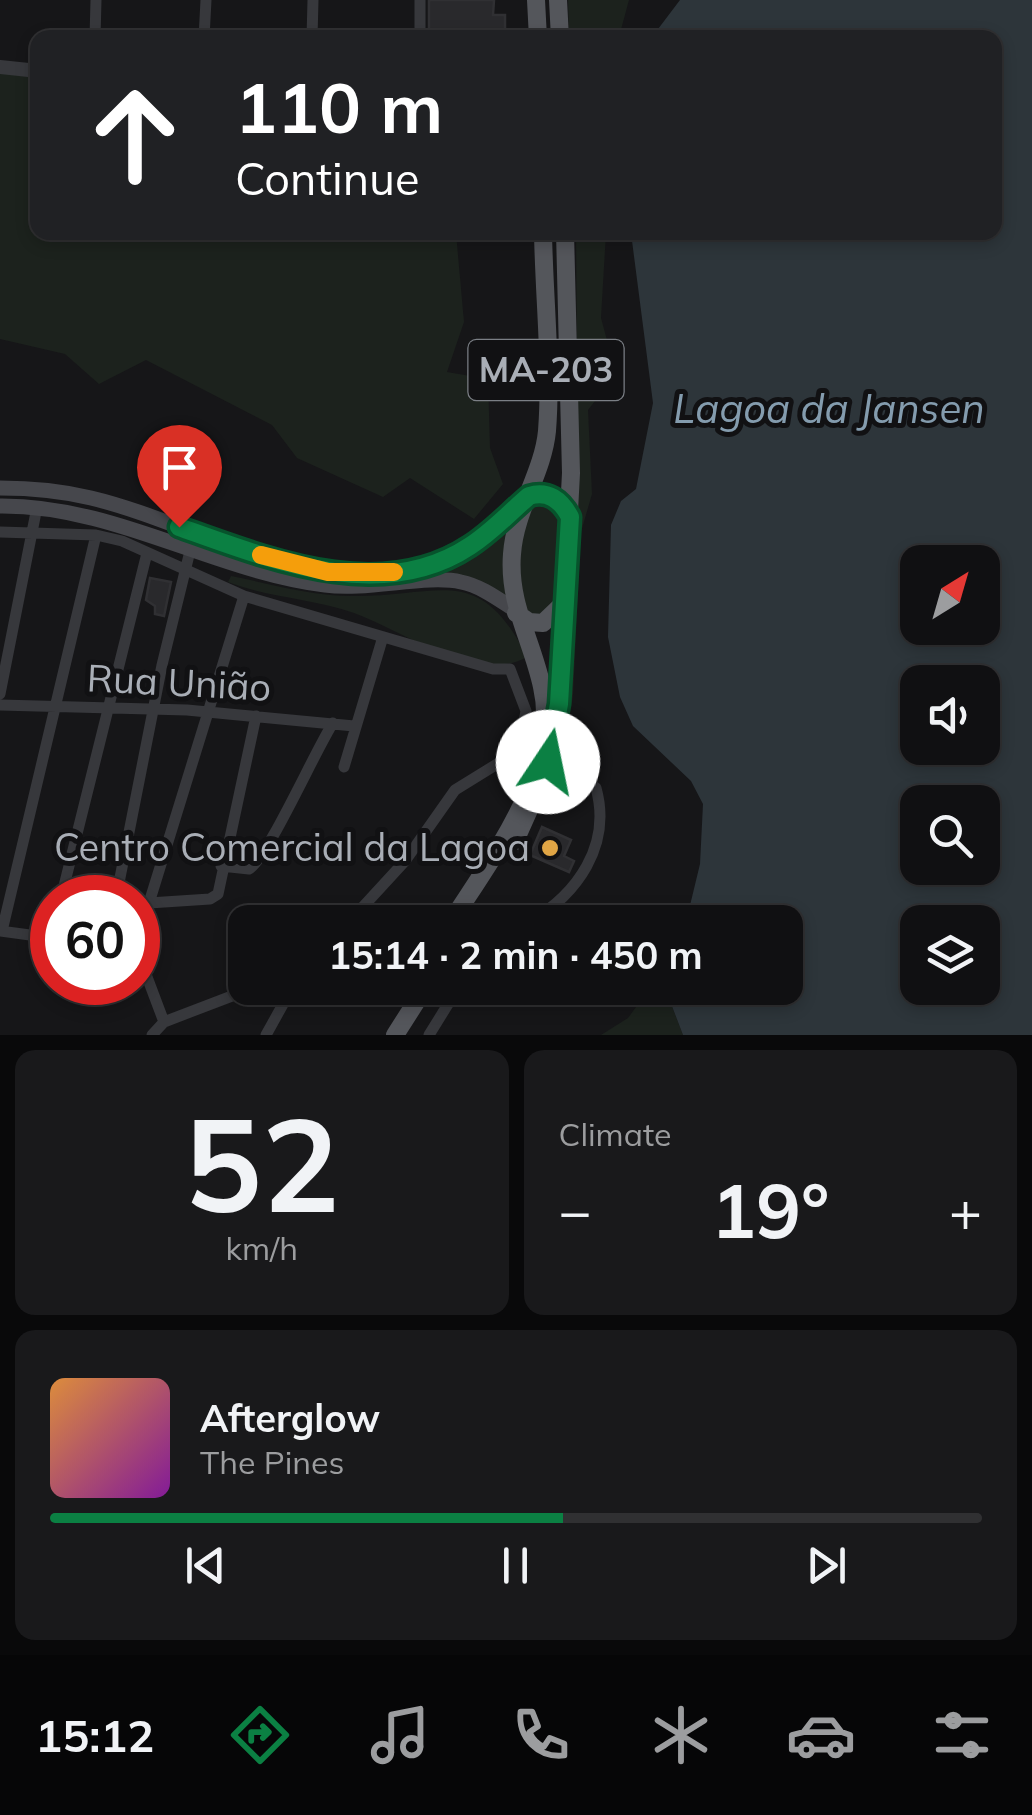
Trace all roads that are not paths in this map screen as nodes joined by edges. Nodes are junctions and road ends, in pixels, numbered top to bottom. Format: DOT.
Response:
graph roads {
  1 [pos="96,0"];
  2 [pos="206,0"];
  3 [pos="313,0"];
  4 [pos="420,0"];
  5 [pos="536,0"];
  6 [pos="558,0"];
  7 [pos="95,30"];
  8 [pos="204,30"];
  9 [pos="312,30"];
  10 [pos="420,30"];
  11 [pos="538,30"];
  12 [pos="560,30"];
  13 [pos="0,67"];
  14 [pos="30,70"];
  15 [pos="543,240"];
  16 [pos="561,240"];
  17 [pos="0,488"];
  18 [pos="521,504"];
  19 [pos="0,506"];
  20 [pos="37,507"];
  21 [pos="570,517"];
  22 [pos="0,532"];
  23 [pos="96,535"];
  24 [pos="33,536"];
  25 [pos="209,546"];
  26 [pos="191,548"];
  27 [pos="147,553"];
  28 [pos="186,572"];
  29 [pos="244,596"];
  30 [pos="566,601"];
  31 [pos="516,612"];
  32 [pos="6,637"];
  33 [pos="382,640"];
  34 [pos="0,694"];
  35 [pos="0,705"];
  36 [pos="54,707"];
  37 [pos="108,709"];
  38 [pos="155,709"];
  39 [pos="211,711"];
  40 [pos="256,716"];
  41 [pos="333,723"];
  42 [pos="354,726"];
  43 [pos="548,762"];
  44 [pos="344,767"];
  45 [pos="221,866"];
  46 [pos="67,875"];
  47 [pos="121,875"];
  48 [pos="159,875"];
  49 [pos="160,902"];
  50 [pos="365,905"];
  51 [pos="461,905"];
  52 [pos="475,905"];
  53 [pos="552,905"];
  54 [pos="1,931"];
  55 [pos="30,934"];
  56 [pos="228,998"];
  57 [pos="158,1005"];
  58 [pos="283,1005"];
  59 [pos="400,1005"];
  60 [pos="414,1005"];
  61 [pos="448,1005"];
  62 [pos="164,1022"];
  63 [pos="152,1035"];
  64 [pos="266,1035"];
  65 [pos="381,1035"];
  66 [pos="395,1035"];
  67 [pos="429,1035"];
  1 -- 7 [label="street"];
  2 -- 8 [label="street"];
  3 -- 9 [label="street"];
  4 -- 10 [label="street"];
  5 -- 11 [label="main road"];
  6 -- 12 [label="main road"];
  13 -- 14 [label="street"];
  15 -- 18 [label="main road, MA-203"];
  16 -- 21 [label="main road, MA-203"];
  17 -- 25 [label="main road"];
  18 -- 21 [label="main road"];
  18 -- 25 [label="main road"];
  18 -- 31 [label="main road, MA-203"];
  19 -- 20 [label="main road"];
  20 -- 24 [label="street"];
  20 -- 26 [label="main road"];
  21 -- 30 [label="main road, MA-203"];
  22 -- 24 [label="street"];
  23 -- 24 [label="street"];
  23 -- 27 [label="street"];
  23 -- 36 [label="street"];
  24 -- 32 [label="street"];
  25 -- 26 [label="main road"];
  25 -- 31 [label="main road"];
  26 -- 28 [label="street"];
  27 -- 28 [label="street"];
  27 -- 37 [label="street"];
  28 -- 29 [label="street"];
  28 -- 38 [label="street"];
  29 -- 33 [label="street"];
  29 -- 39 [label="street"];
  30 -- 31 [label="main road"];
  30 -- 43 [label="main road"];
  31 -- 51 [label="main road"];
  32 -- 34 [label="street"];
  33 -- 42 [label="street"];
  33 -- 50 [label="street"];
  35 -- 36 [label="street, Rua União"];
  36 -- 37 [label="street, Rua União"];
  36 -- 54 [label="street"];
  37 -- 38 [label="street, Rua União"];
  37 -- 46 [label="street"];
  38 -- 39 [label="street, Rua União"];
  38 -- 47 [label="street"];
  39 -- 40 [label="street, Rua União"];
  39 -- 48 [label="street"];
  40 -- 41 [label="street, Rua União"];
  40 -- 45 [label="street"];
  41 -- 42 [label="street, Rua União"];
  41 -- 45 [label="street"];
  42 -- 44 [label="street"];
  43 -- 52 [label="main road"];
  43 -- 53 [label="street"];
  45 -- 49 [label="street"];
  54 -- 55 [label="street"];
  56 -- 62 [label="street"];
  57 -- 62 [label="street"];
  58 -- 64 [label="street"];
  59 -- 65 [label="main road"];
  60 -- 66 [label="main road"];
  61 -- 67 [label="street"];
  62 -- 63 [label="street"];
}
